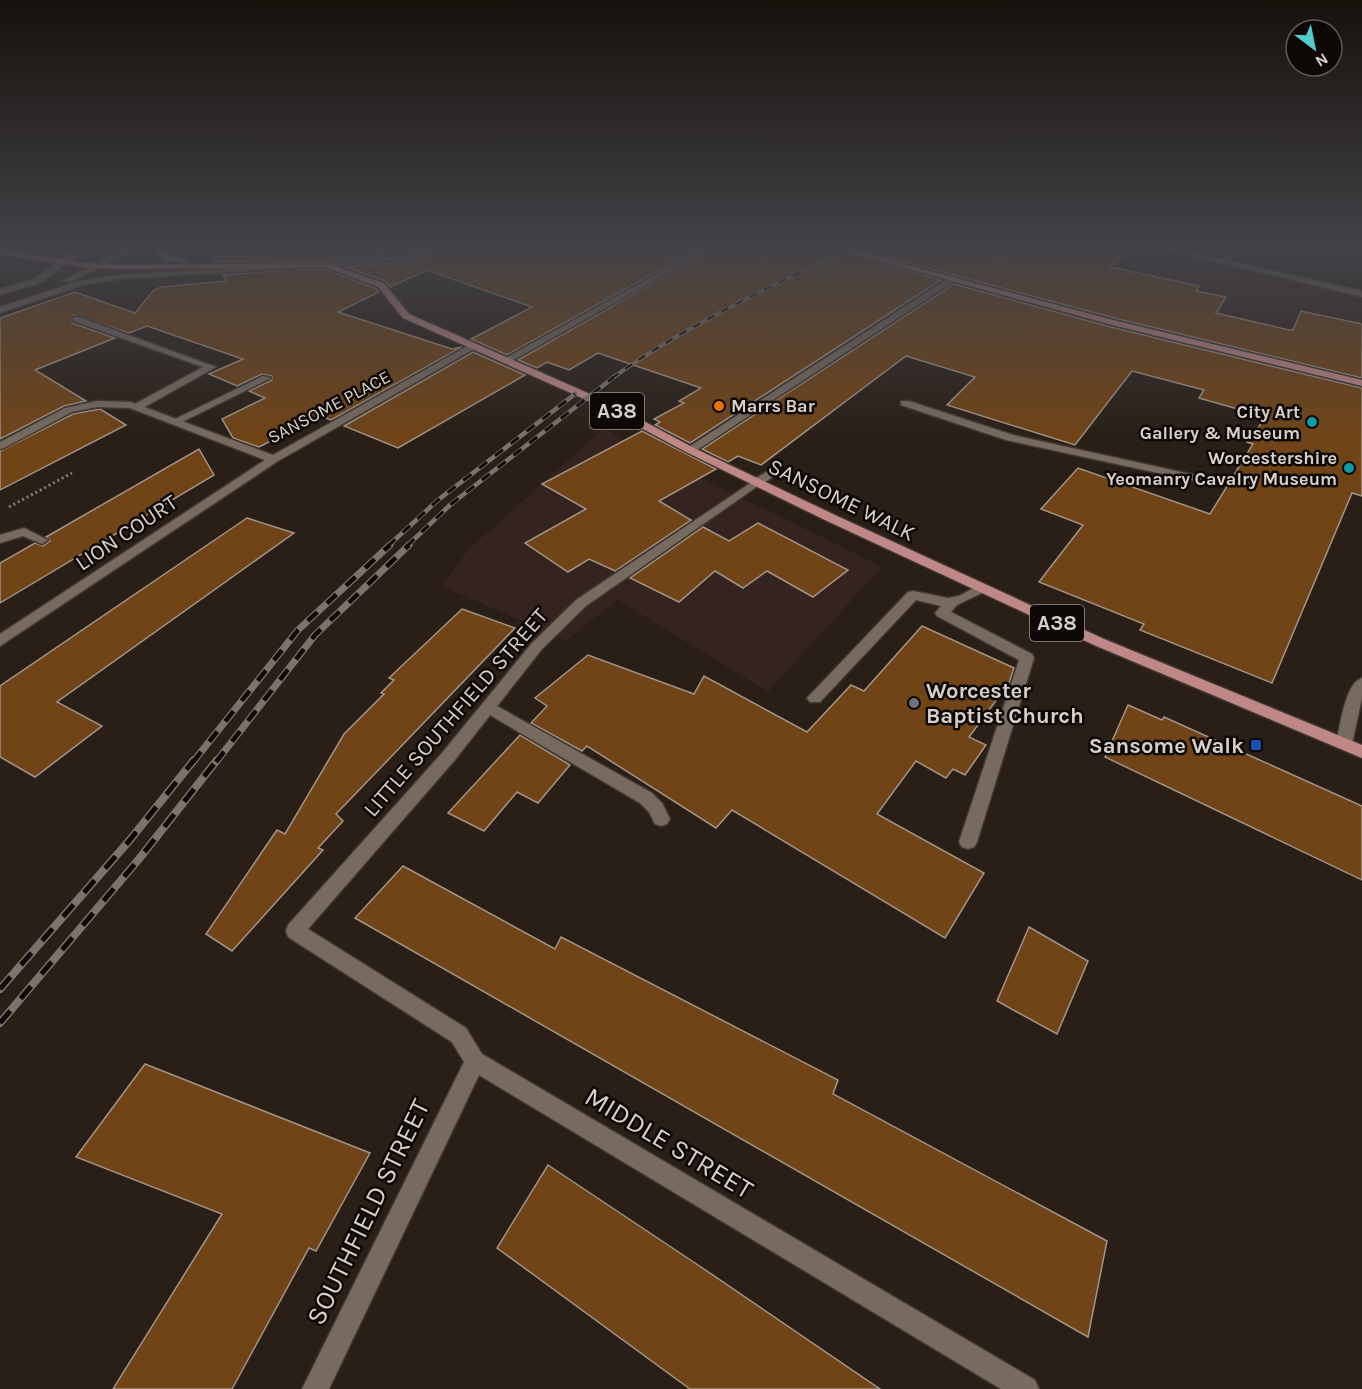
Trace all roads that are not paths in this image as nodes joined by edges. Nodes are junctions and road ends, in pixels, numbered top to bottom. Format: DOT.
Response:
graph roads {
  1 [pos="402,311"];
  2 [pos="595,311"];
  3 [pos="905,311"];
  4 [pos="1069,311"];
  5 [pos="76,319"];
  6 [pos="474,346"];
  7 [pos="505,361"];
  8 [pos="266,378"];
  9 [pos="1362,383"];
  10 [pos="905,403"];
  11 [pos="137,407"];
  12 [pos="176,422"];
  13 [pos="0,446"];
  14 [pos="690,450"];
  15 [pos="274,459"];
  16 [pos="772,472"];
  17 [pos="1204,480"];
  18 [pos="758,481"];
  19 [pos="0,539"];
  20 [pos="42,540"];
  21 [pos="981,588"];
  22 [pos="951,604"];
  23 [pos="0,640"];
  24 [pos="1362,683"];
  25 [pos="815,698"];
  26 [pos="488,707"];
  27 [pos="1344,744"];
  28 [pos="1362,752"];
  29 [pos="661,819"];
  30 [pos="968,842"];
  31 [pos="295,931"];
  32 [pos="475,1061"];
  33 [pos="315,1389"];
  34 [pos="1026,1389"];
  1 -- 6 [label="main road, A38"];
  2 -- 7 [label="street"];
  3 -- 14 [label="street"];
  4 -- 9 [label="main road"];
  5 -- 11 [label="street"];
  6 -- 7 [label="main road, SANSOME WALK / A38"];
  6 -- 15 [label="street, SANSOME PLACE"];
  7 -- 14 [label="main road, SANSOME WALK / A38"];
  8 -- 12 [label="street"];
  10 -- 17 [label="street"];
  11 -- 12 [label="street, SANSOME PLACE"];
  11 -- 13 [label="street, SANSOME PLACE"];
  12 -- 15 [label="street, SANSOME PLACE"];
  14 -- 18 [label="main road, SANSOME WALK / A38"];
  15 -- 23 [label="street, LION COURT"];
  16 -- 18 [label="street, LITTLE SOUTHFIELD STREET"];
  18 -- 21 [label="main road, SANSOME WALK / A38"];
  18 -- 26 [label="street, LITTLE SOUTHFIELD STREET"];
  19 -- 20 [label="street"];
  21 -- 22 [label="street"];
  21 -- 27 [label="main road, SANSOME WALK / A38"];
  22 -- 25 [label="street"];
  22 -- 30 [label="street"];
  24 -- 27 [label="street"];
  26 -- 29 [label="street"];
  26 -- 31 [label="street, LITTLE SOUTHFIELD STREET"];
  27 -- 28 [label="main road, SANSOME WALK / A38"];
  31 -- 32 [label="street, MIDDLE STREET"];
  32 -- 33 [label="street, SOUTHFIELD STREET"];
  32 -- 34 [label="street, MIDDLE STREET"];
}
